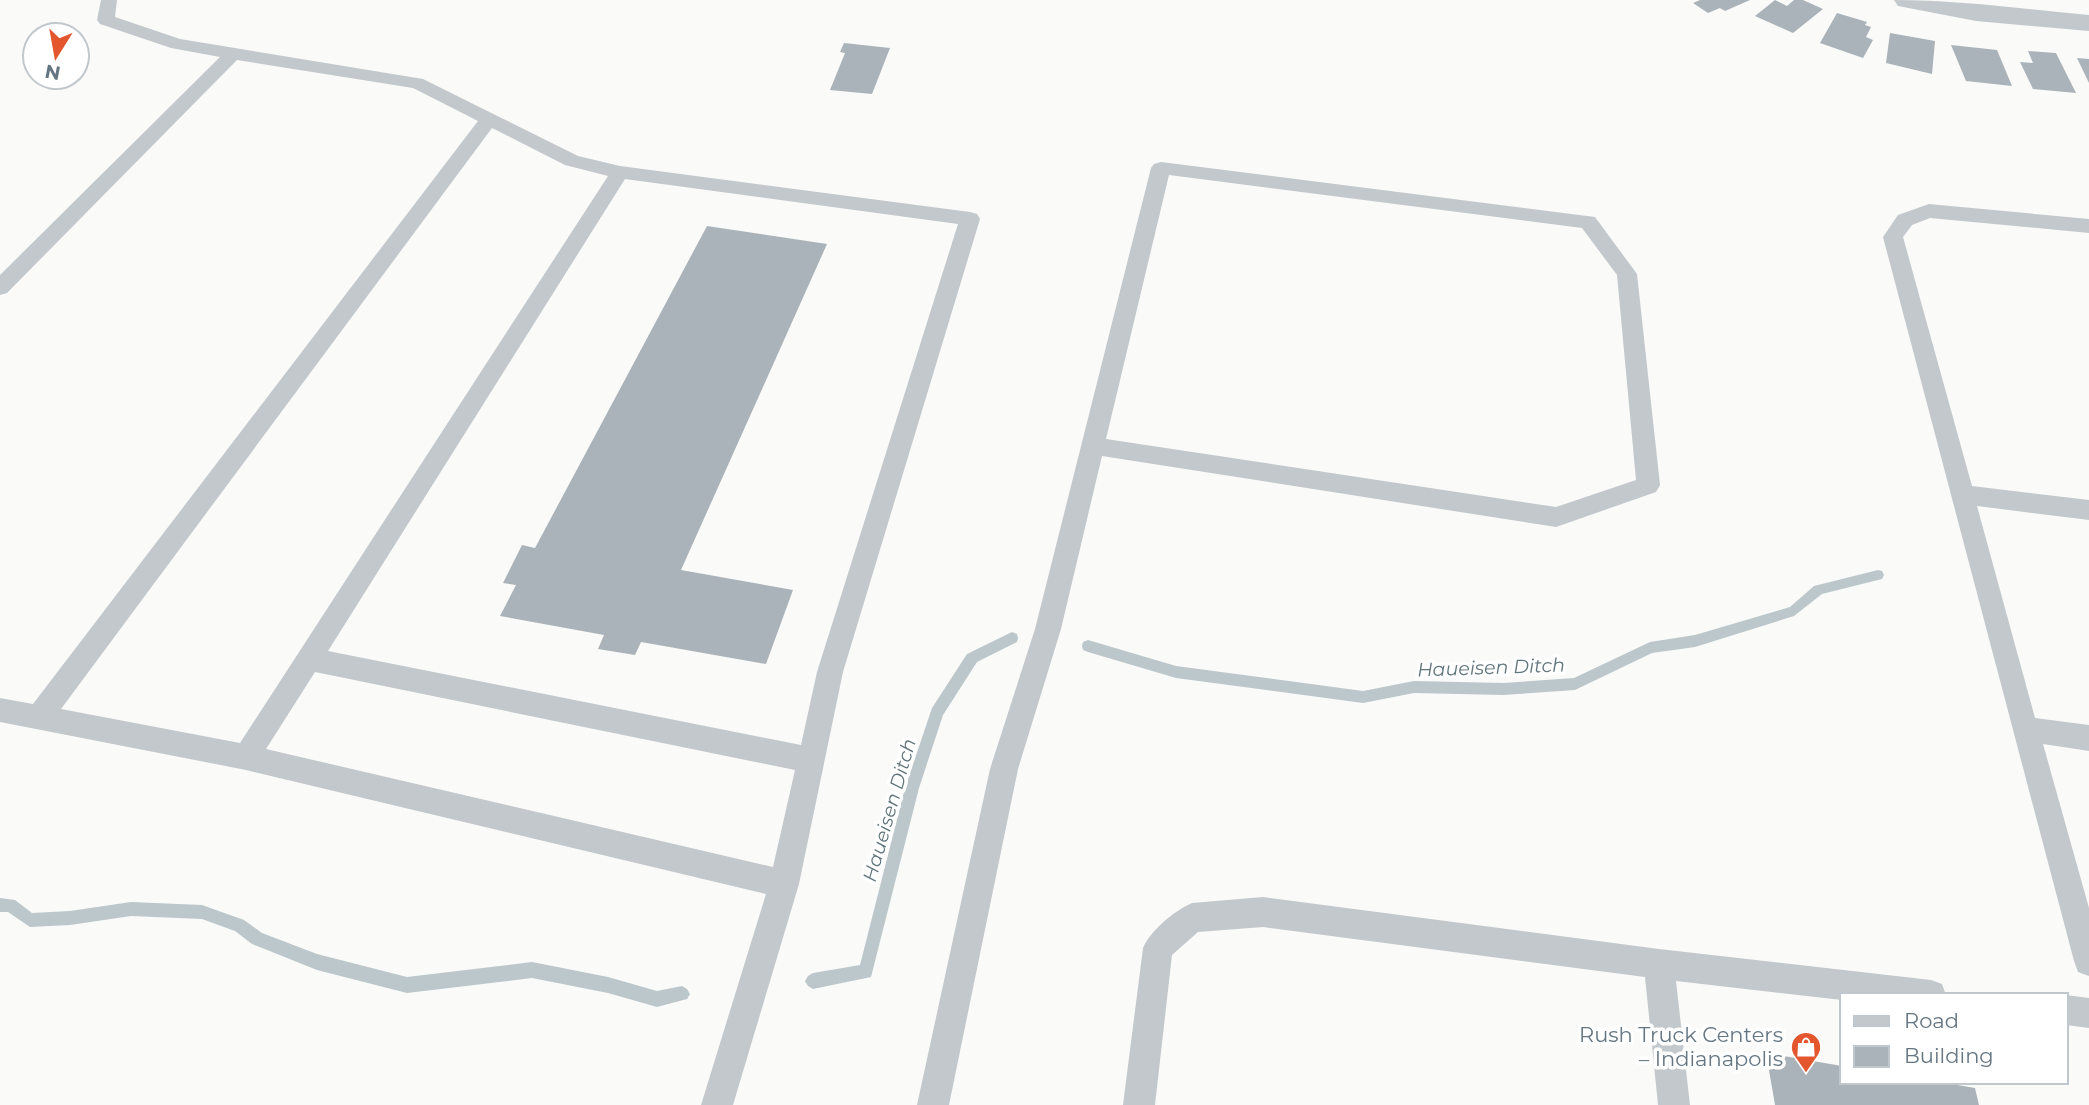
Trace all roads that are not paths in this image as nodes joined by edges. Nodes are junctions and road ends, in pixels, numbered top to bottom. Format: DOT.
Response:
graph roads {
  1 [pos="108,0"];
  2 [pos="1907,0"];
  3 [pos="2089,23"];
  4 [pos="233,54"];
  5 [pos="489,120"];
  6 [pos="620,172"];
  7 [pos="2089,226"];
  8 [pos="0,288"];
  9 [pos="1093,446"];
  10 [pos="1961,494"];
  11 [pos="2089,510"];
  12 [pos="309,659"];
  13 [pos="0,710"];
  14 [pos="39,717"];
  15 [pos="2025,729"];
  16 [pos="2089,738"];
  17 [pos="246,757"];
  18 [pos="811,760"];
  19 [pos="784,884"];
  20 [pos="2089,961"];
  21 [pos="1659,964"];
  22 [pos="1913,993"];
  23 [pos="2068,1010"];
  24 [pos="2089,1013"];
  25 [pos="717,1105"];
  26 [pos="933,1105"];
  27 [pos="1139,1105"];
  28 [pos="1674,1105"];
  1 -- 4 [label="lane"];
  2 -- 3 [label="street"];
  4 -- 5 [label="lane"];
  4 -- 8 [label="lane"];
  5 -- 6 [label="lane"];
  5 -- 14 [label="lane"];
  6 -- 12 [label="lane"];
  6 -- 18 [label="lane"];
  7 -- 10 [label="lane"];
  9 -- 9 [label="lane"];
  9 -- 26 [label="lane"];
  10 -- 11 [label="lane"];
  10 -- 15 [label="lane"];
  12 -- 17 [label="lane"];
  12 -- 18 [label="lane"];
  13 -- 14 [label="lane"];
  14 -- 17 [label="lane"];
  15 -- 16 [label="lane"];
  15 -- 20 [label="lane"];
  17 -- 19 [label="lane"];
  18 -- 19 [label="lane"];
  19 -- 25 [label="lane"];
  21 -- 22 [label="lane"];
  21 -- 27 [label="lane"];
  21 -- 28 [label="lane"];
  23 -- 24 [label="lane"];
}
